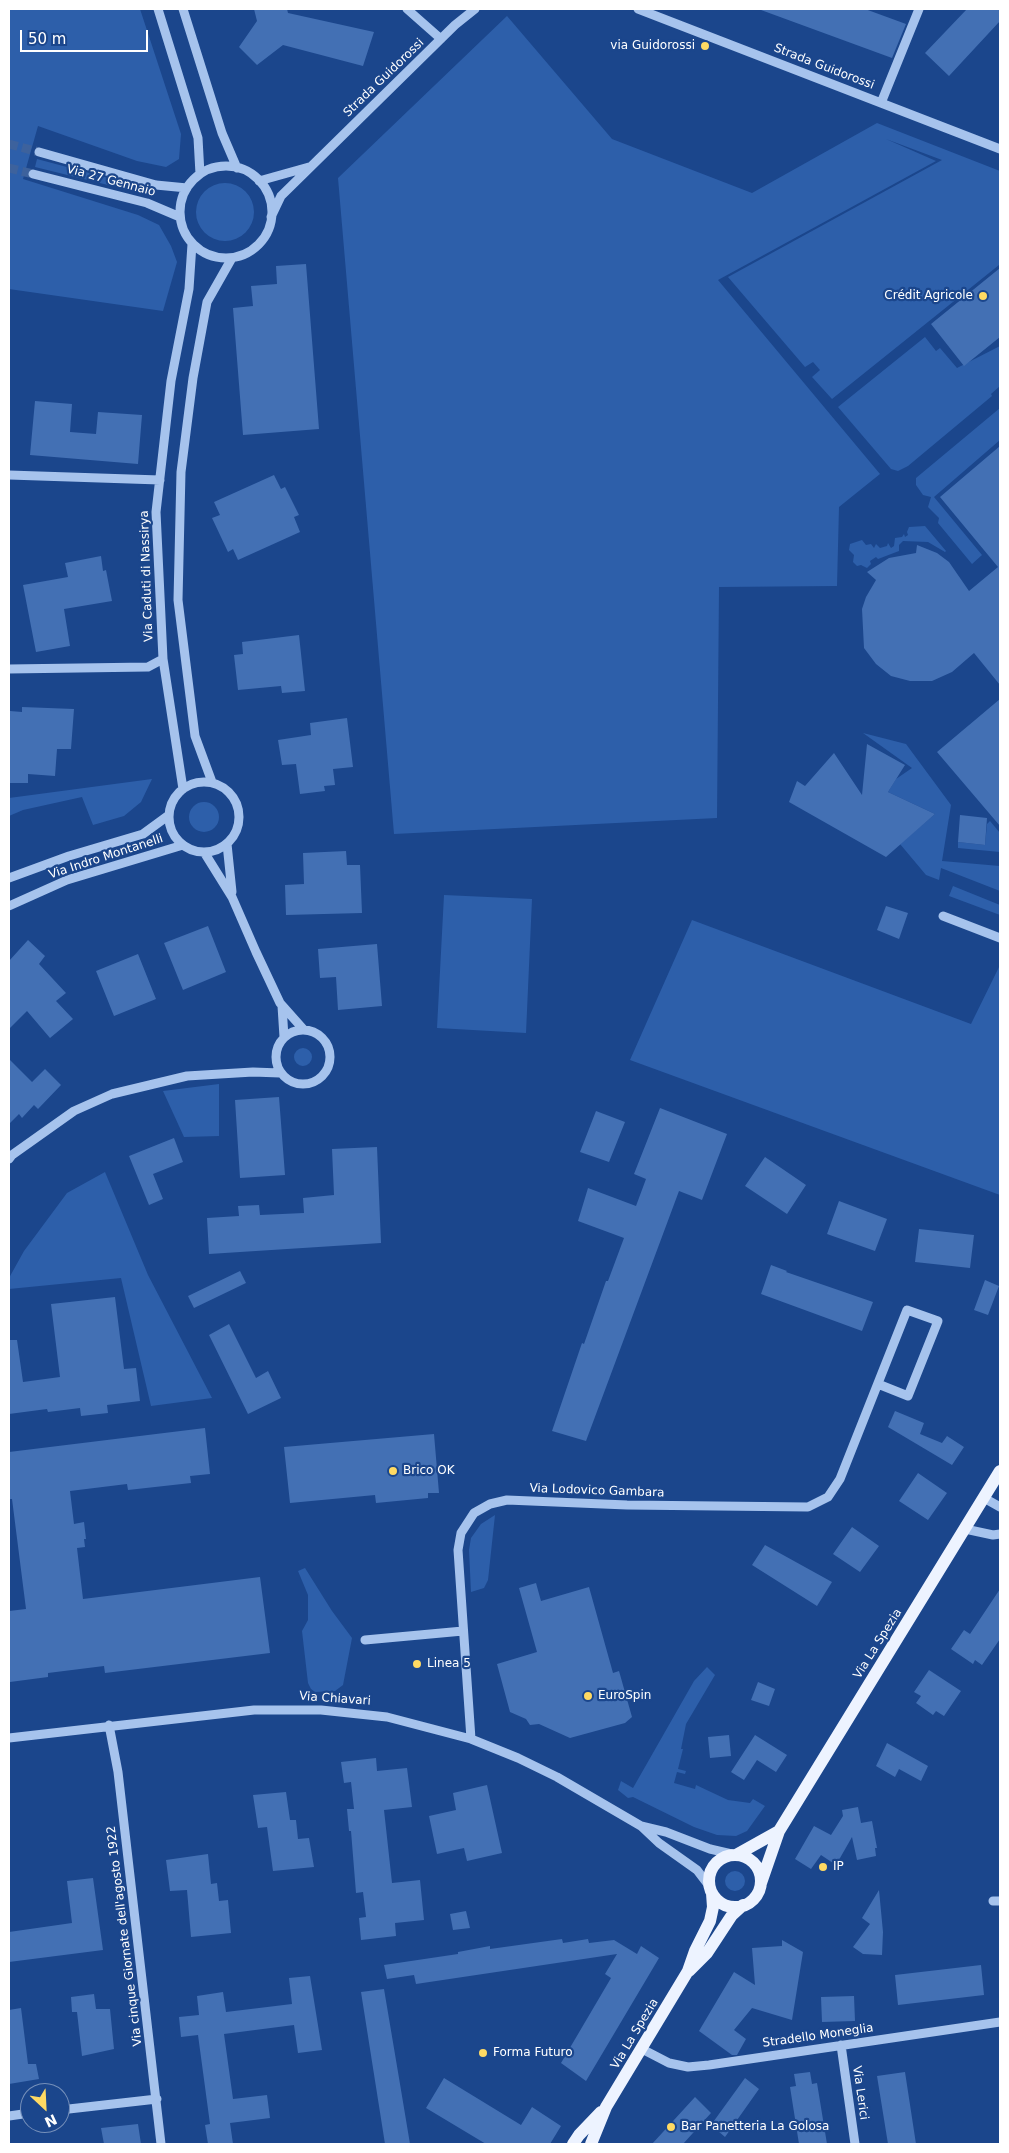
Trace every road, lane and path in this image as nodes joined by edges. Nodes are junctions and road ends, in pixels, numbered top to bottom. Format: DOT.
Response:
graph roads {
  1 [pos="158,9"];
  2 [pos="183,9"];
  3 [pos="407,9"];
  4 [pos="475,9"];
  5 [pos="638,9"];
  6 [pos="919,9"];
  7 [pos="441,39"];
  8 [pos="881,103"];
  9 [pos="1000,149"];
  10 [pos="39,152"];
  11 [pos="311,167"];
  12 [pos="237,168"];
  13 [pos="33,174"];
  14 [pos="200,174"];
  15 [pos="259,181"];
  16 [pos="187,188"];
  17 [pos="180,217"];
  18 [pos="272,217"];
  19 [pos="192,244"];
  20 [pos="232,258"];
  21 [pos="9,474"];
  22 [pos="160,480"];
  23 [pos="163,659"];
  24 [pos="9,669"];
  25 [pos="212,782"];
  26 [pos="183,789"];
  27 [pos="169,814"];
  28 [pos="227,844"];
  29 [pos="183,845"];
  30 [pos="204,852"];
  31 [pos="9,878"];
  32 [pos="232,897"];
  33 [pos="9,906"];
  34 [pos="943,916"];
  35 [pos="1000,938"];
  36 [pos="282,1006"];
  37 [pos="304,1030"];
  38 [pos="284,1037"];
  39 [pos="280,1073"];
  40 [pos="9,1159"];
  41 [pos="878,1384"];
  42 [pos="1000,1471"];
  43 [pos="984,1498"];
  44 [pos="1000,1507"];
  45 [pos="965,1529"];
  46 [pos="1000,1534"];
  47 [pos="463,1631"];
  48 [pos="366,1640"];
  49 [pos="109,1726"];
  50 [pos="9,1738"];
  51 [pos="471,1740"];
  52 [pos="637,1824"];
  53 [pos="779,1831"];
  54 [pos="736,1855"];
  55 [pos="761,1883"];
  56 [pos="711,1890"];
  57 [pos="743,1905"];
  58 [pos="686,1975"];
  59 [pos="1000,2022"];
  60 [pos="841,2045"];
  61 [pos="642,2049"];
  62 [pos="157,2099"];
  63 [pos="606,2107"];
  64 [pos="70,2109"];
  65 [pos="161,2144"];
  66 [pos="573,2144"];
  67 [pos="591,2144"];
  68 [pos="855,2144"];
  1 -- 14 [label="street"];
  2 -- 12 [label="street"];
  3 -- 7 [label="street"];
  4 -- 7 [label="street, Strada Guidorossi"];
  5 -- 8 [label="street, Strada Guidorossi"];
  6 -- 8 [label="street"];
  7 -- 11 [label="street, Strada Guidorossi"];
  8 -- 9 [label="street, Strada Guidorossi"];
  10 -- 16 [label="street, Via 27 Gennaio"];
  11 -- 15 [label="street, Strada Guidorossi"];
  11 -- 18 [label="street, Strada Guidorossi"];
  12 -- 14 [label="street"];
  12 -- 15 [label="street"];
  13 -- 17 [label="street, Via 27 Gennaio"];
  14 -- 16 [label="street"];
  15 -- 18 [label="street"];
  16 -- 17 [label="street"];
  17 -- 19 [label="street"];
  18 -- 20 [label="street"];
  19 -- 20 [label="street"];
  19 -- 22 [label="street, Via Caduti di Nassirya"];
  20 -- 25 [label="street"];
  21 -- 22 [label="street"];
  22 -- 23 [label="street, Via Caduti di Nassirya"];
  23 -- 24 [label="street"];
  23 -- 26 [label="street, Via Caduti di Nassirya"];
  25 -- 26 [label="street"];
  25 -- 28 [label="street"];
  26 -- 27 [label="street"];
  27 -- 29 [label="street"];
  27 -- 31 [label="street, Via Indro Montanelli"];
  28 -- 30 [label="street"];
  28 -- 32 [label="street"];
  29 -- 30 [label="street"];
  29 -- 33 [label="street, Via Indro Montanelli"];
  30 -- 32 [label="street"];
  32 -- 36 [label="street"];
  34 -- 35 [label="street"];
  36 -- 37 [label="street"];
  36 -- 38 [label="street"];
  37 -- 38 [label="street"];
  37 -- 39 [label="street"];
  38 -- 39 [label="street"];
  39 -- 40 [label="street"];
  41 -- 41 [label="street, Via Lodovico Gambara"];
  41 -- 47 [label="street, Via Lodovico Gambara"];
  42 -- 43 [label="main road, Via La Spezia"];
  43 -- 44 [label="street"];
  43 -- 45 [label="main road, Via La Spezia"];
  45 -- 46 [label="street"];
  45 -- 53 [label="main road, Via La Spezia"];
  47 -- 48 [label="street"];
  47 -- 51 [label="street, Via Lodovico Gambara"];
  49 -- 50 [label="street, Via Chiavari"];
  49 -- 51 [label="street, Via Chiavari"];
  49 -- 62 [label="street, Via cinque Giornate dell'agosto 1922"];
  51 -- 52 [label="street, Via Chiavari"];
  52 -- 54 [label="street, Via Chiavari"];
  52 -- 56 [label="street, Via Chiavari"];
  53 -- 54 [label="main road, Via La Spezia"];
  53 -- 55 [label="main road, Via La Spezia"];
  54 -- 55 [label="main road"];
  54 -- 56 [label="main road, Via La Spezia"];
  55 -- 57 [label="main road, Via La Spezia"];
  56 -- 57 [label="main road"];
  56 -- 58 [label="main road, Via La Spezia"];
  57 -- 58 [label="main road, Via La Spezia"];
  58 -- 61 [label="main road, Via La Spezia"];
  59 -- 60 [label="street, Stradello Moneglia"];
  60 -- 61 [label="street, Stradello Moneglia"];
  60 -- 68 [label="street, Via Lerici"];
  61 -- 63 [label="main road, Via La Spezia"];
  62 -- 64 [label="street"];
  62 -- 65 [label="street, Via cinque Giornate dell'agosto 1922"];
  63 -- 66 [label="main road, Via La Spezia"];
  63 -- 67 [label="main road, Via La Spezia"];
}
